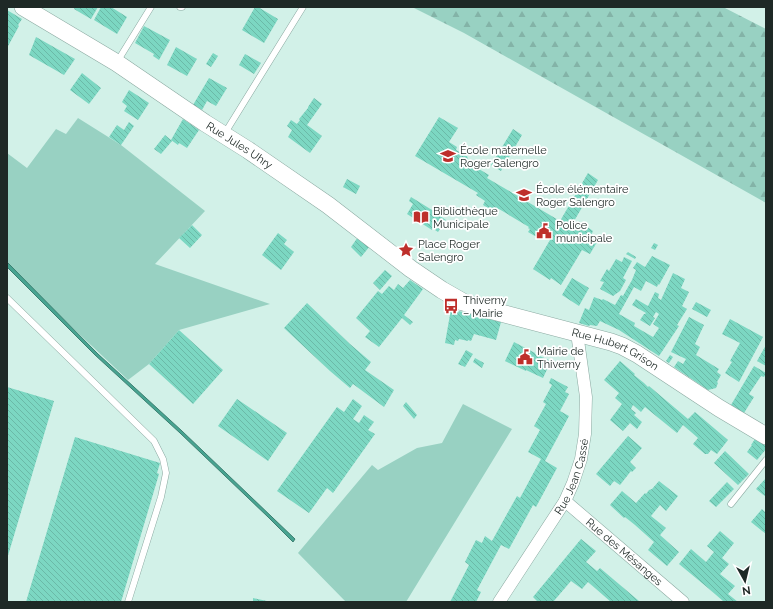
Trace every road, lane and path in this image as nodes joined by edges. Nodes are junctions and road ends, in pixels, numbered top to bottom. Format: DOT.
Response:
graph roads {
  1 [pos="23,7"];
  2 [pos="151,7"];
  3 [pos="303,7"];
  4 [pos="117,63"];
  5 [pos="224,135"];
  6 [pos="449,295"];
  7 [pos="7,298"];
  8 [pos="577,333"];
  9 [pos="766,436"];
  10 [pos="766,460"];
  11 [pos="565,501"];
  12 [pos="731,504"];
  13 [pos="128,602"];
  14 [pos="499,602"];
  15 [pos="683,602"];
  1 -- 4 [label="street, Rue Jules Uhry"];
  2 -- 4 [label="lane"];
  3 -- 5 [label="lane"];
  4 -- 5 [label="street, Rue Jules Uhry"];
  5 -- 6 [label="street, Rue Jules Uhry"];
  6 -- 8 [label="street, Rue Hubert Grison"];
  7 -- 13 [label="lane"];
  8 -- 9 [label="street, Rue Hubert Grison"];
  8 -- 11 [label="street, Rue Jean Cassé"];
  10 -- 12 [label="lane"];
  11 -- 14 [label="street, Rue Jean Cassé"];
  11 -- 15 [label="street, Rue des Mésanges"];
}
